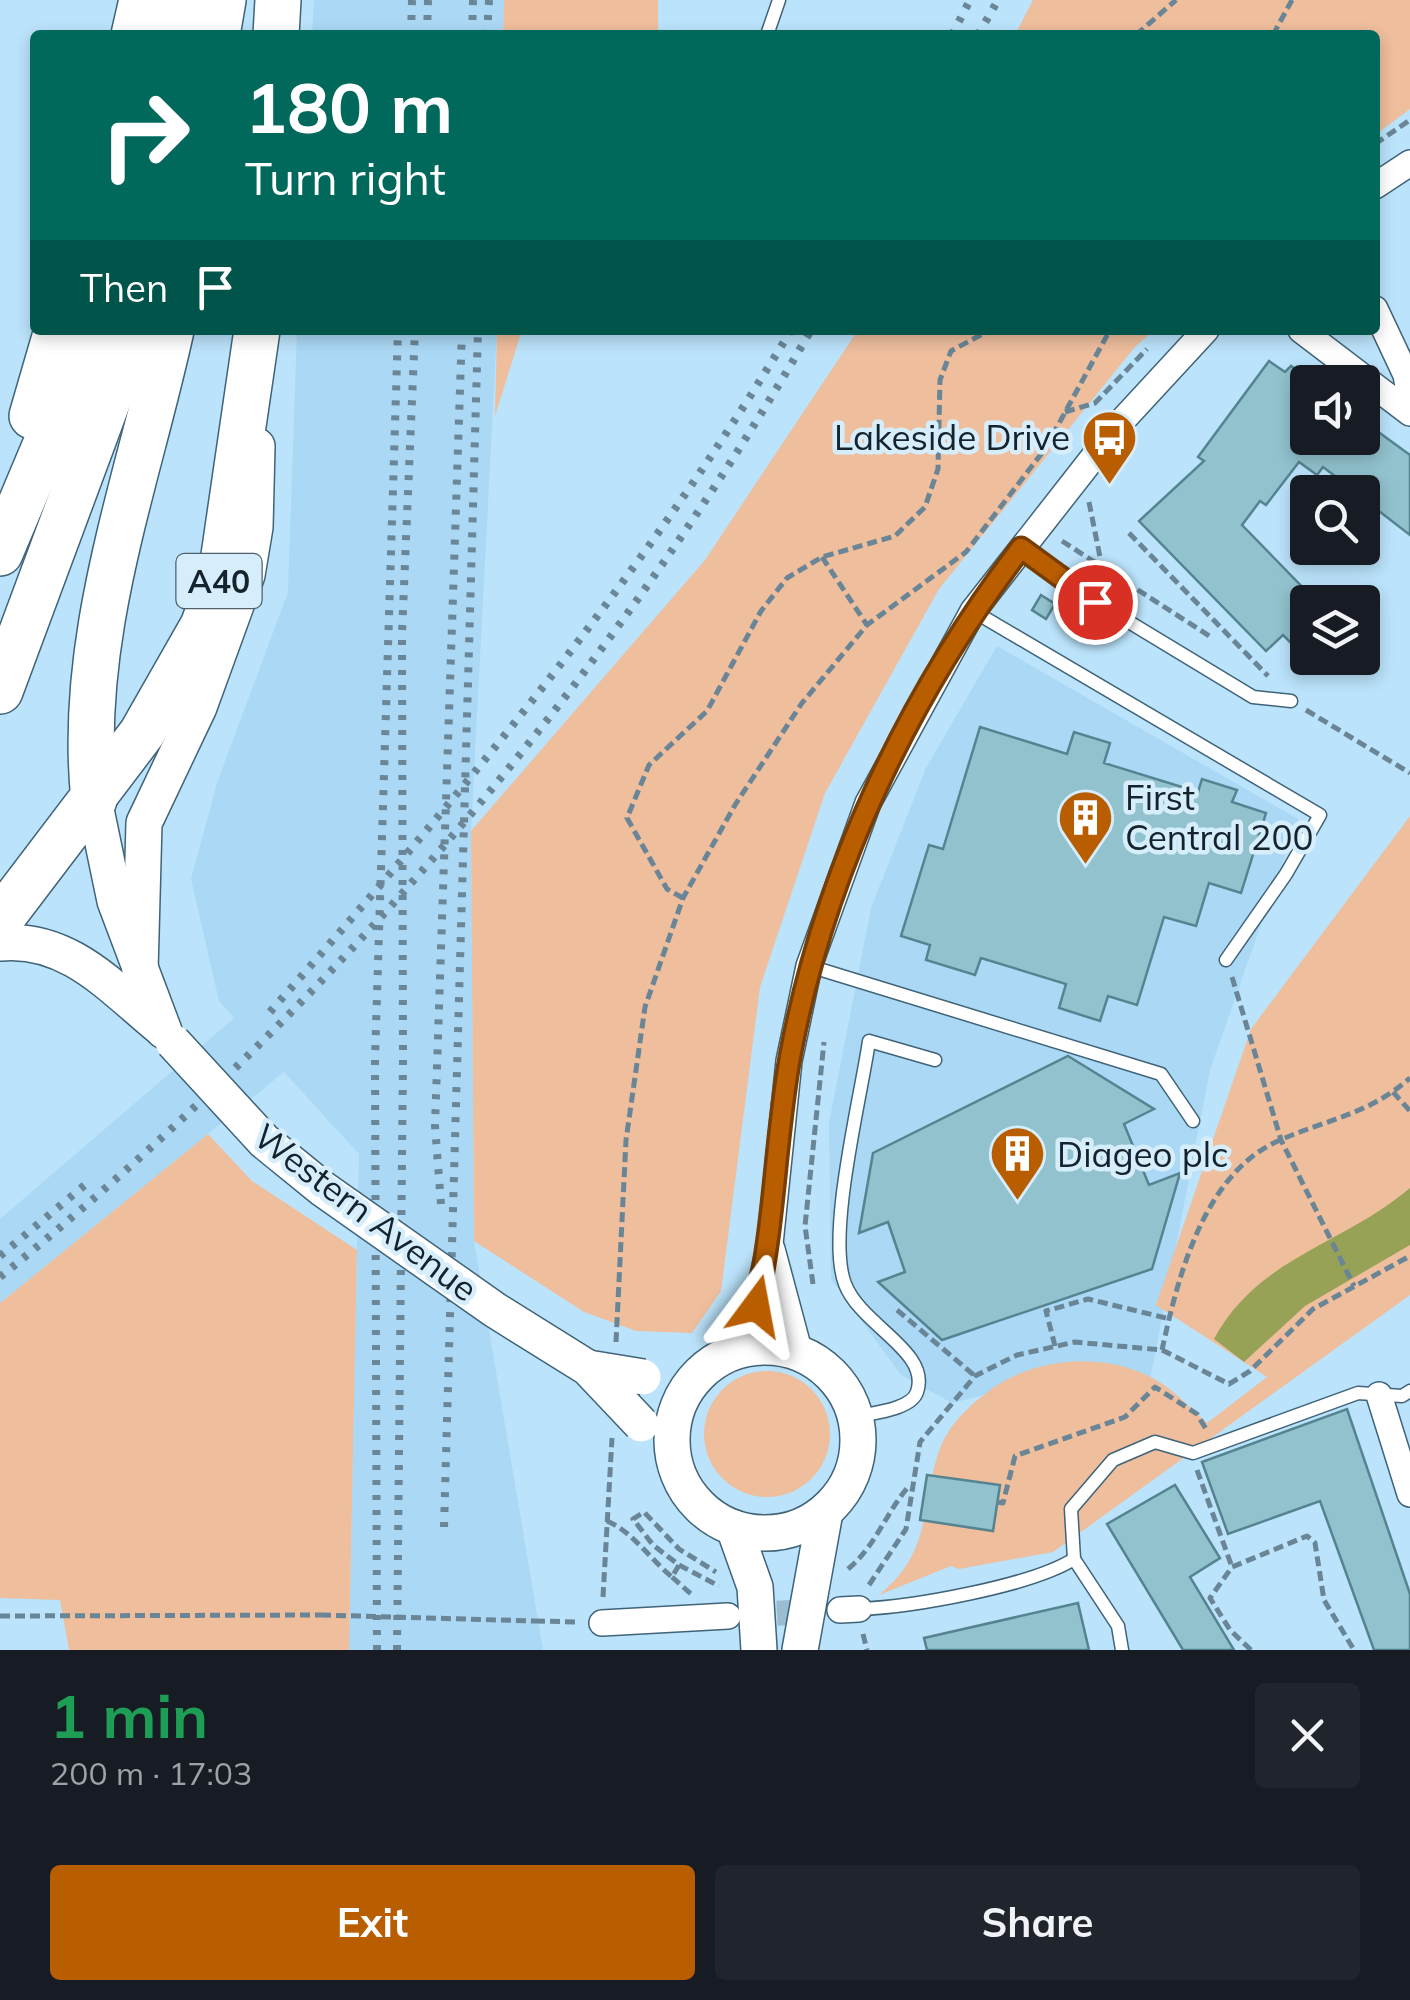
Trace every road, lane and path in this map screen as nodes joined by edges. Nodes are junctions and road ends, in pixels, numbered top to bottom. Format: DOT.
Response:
graph roads {
  1 [pos="142,0"];
  2 [pos="182,0"];
  3 [pos="223,0"];
  4 [pos="278,0"];
  5 [pos="780,0"];
  6 [pos="1176,0"];
  7 [pos="1292,0"];
  8 [pos="135,30"];
  9 [pos="175,30"];
  10 [pos="218,30"];
  11 [pos="276,30"];
  12 [pos="769,30"];
  13 [pos="1142,30"];
  14 [pos="1276,30"];
  15 [pos="1410,120"];
  16 [pos="1380,141"];
  17 [pos="1410,163"];
  18 [pos="1380,183"];
  19 [pos="1380,320"];
  20 [pos="56,335"];
  21 [pos="92,335"];
  22 [pos="132,335"];
  23 [pos="170,335"];
  24 [pos="258,335"];
  25 [pos="259,335"];
  26 [pos="973,335"];
  27 [pos="1107,335"];
  28 [pos="1202,335"];
  29 [pos="1308,335"];
  30 [pos="1154,342"];
  31 [pos="1410,398"];
  32 [pos="1065,412"];
  33 [pos="1410,413"];
  34 [pos="1076,478"];
  35 [pos="1038,526"];
  36 [pos="0,529"];
  37 [pos="1129,533"];
  38 [pos="1021,548"];
  39 [pos="0,553"];
  40 [pos="822,557"];
  41 [pos="1102,567"];
  42 [pos="973,611"];
  43 [pos="867,626"];
  44 [pos="1212,637"];
  45 [pos="0,691"];
  46 [pos="1291,700"];
  47 [pos="1410,773"];
  48 [pos="94,800"];
  49 [pos="683,898"];
  50 [pos="0,920"];
  51 [pos="0,943"];
  52 [pos="1226,960"];
  53 [pos="810,966"];
  54 [pos="140,970"];
  55 [pos="169,1037"];
  56 [pos="824,1037"];
  57 [pos="934,1060"];
  58 [pos="1410,1078"];
  59 [pos="1393,1092"];
  60 [pos="1410,1111"];
  61 [pos="1193,1122"];
  62 [pos="1281,1140"];
  63 [pos="770,1244"];
  64 [pos="1410,1256"];
  65 [pos="1353,1284"];
  66 [pos="814,1292"];
  67 [pos="1170,1319"];
  68 [pos="1055,1346"];
  69 [pos="799,1350"];
  70 [pos="1162,1350"];
  71 [pos="735,1352"];
  72 [pos="616,1368"];
  73 [pos="699,1375"];
  74 [pos="1410,1392"];
  75 [pos="1378,1394"];
  76 [pos="855,1417"];
  77 [pos="626,1428"];
  78 [pos="1215,1444"];
  79 [pos="1193,1452"];
  80 [pos="677,1468"];
  81 [pos="910,1485"];
  82 [pos="1410,1494"];
  83 [pos="998,1502"];
  84 [pos="825,1512"];
  85 [pos="607,1520"];
  86 [pos="734,1528"];
  87 [pos="1074,1560"];
  88 [pos="679,1565"];
  89 [pos="1232,1567"];
  90 [pos="844,1572"];
  91 [pos="727,1576"];
  92 [pos="672,1577"];
  93 [pos="690,1588"];
  94 [pos="730,1603"];
  95 [pos="849,1610"];
  96 [pos="0,1616"];
  97 [pos="602,1623"];
  98 [pos="759,1650"];
  99 [pos="800,1650"];
  100 [pos="868,1650"];
  101 [pos="1122,1650"];
  102 [pos="1251,1650"];
  103 [pos="1354,1650"];
  1 -- 8 [label="highway"];
  2 -- 9 [label="highway"];
  3 -- 10 [label="highway"];
  4 -- 11 [label="highway"];
  5 -- 12 [label="lane"];
  6 -- 13 [label="path"];
  7 -- 14 [label="path"];
  15 -- 16 [label="path"];
  17 -- 18 [label="street"];
  19 -- 31 [label="street"];
  20 -- 36 [label="highway"];
  21 -- 39 [label="highway"];
  22 -- 45 [label="highway"];
  23 -- 48 [label="highway"];
  24 -- 48 [label="highway, A40"];
  25 -- 54 [label="street, Western Avenue"];
  26 -- 40 [label="path"];
  27 -- 32 [label="path"];
  28 -- 34 [label="street"];
  29 -- 33 [label="street"];
  30 -- 32 [label="path"];
  32 -- 43 [label="path"];
  34 -- 35 [label="street"];
  34 -- 41 [label="path"];
  35 -- 38 [label="street"];
  35 -- 41 [label="path"];
  37 -- 46 [label="path"];
  38 -- 42 [label="street"];
  38 -- 46 [label="lane"];
  40 -- 43 [label="path"];
  40 -- 49 [label="path"];
  41 -- 44 [label="path"];
  42 -- 52 [label="lane"];
  42 -- 53 [label="street"];
  43 -- 49 [label="path"];
  46 -- 47 [label="path"];
  48 -- 50 [label="highway, A40"];
  48 -- 54 [label="street, Western Avenue"];
  49 -- 72 [label="path"];
  51 -- 55 [label="street, Western Avenue"];
  52 -- 62 [label="path"];
  53 -- 61 [label="lane"];
  53 -- 63 [label="street"];
  54 -- 55 [label="street, Western Avenue"];
  55 -- 72 [label="street, Western Avenue, bridge"];
  56 -- 66 [label="path"];
  57 -- 76 [label="lane"];
  58 -- 59 [label="path"];
  59 -- 60 [label="path"];
  59 -- 62 [label="path"];
  62 -- 65 [label="path"];
  62 -- 67 [label="path"];
  63 -- 69 [label="street"];
  63 -- 71 [label="street"];
  64 -- 65 [label="path"];
  65 -- 70 [label="path"];
  67 -- 68 [label="path"];
  67 -- 70 [label="path"];
  68 -- 70 [label="path"];
  68 -- 81 [label="path"];
  69 -- 71 [label="street"];
  69 -- 76 [label="street"];
  71 -- 73 [label="street"];
  72 -- 73 [label="street"];
  72 -- 77 [label="street, Western Avenue, bridge"];
  73 -- 80 [label="street"];
  74 -- 75 [label="lane"];
  75 -- 78 [label="lane"];
  75 -- 82 [label="street"];
  76 -- 84 [label="street"];
  77 -- 80 [label="street, Western Avenue"];
  77 -- 85 [label="path"];
  78 -- 79 [label="lane"];
  78 -- 83 [label="path"];
  79 -- 87 [label="lane"];
  79 -- 89 [label="path"];
  80 -- 86 [label="street"];
  81 -- 90 [label="path"];
  81 -- 95 [label="path"];
  84 -- 86 [label="street"];
  84 -- 99 [label="street"];
  85 -- 92 [label="path"];
  85 -- 97 [label="path"];
  86 -- 98 [label="street"];
  87 -- 95 [label="lane"];
  87 -- 101 [label="lane"];
  88 -- 91 [label="path"];
  88 -- 92 [label="path"];
  88 -- 94 [label="path"];
  89 -- 102 [label="path"];
  89 -- 103 [label="path"];
  92 -- 93 [label="path"];
  94 -- 97 [label="street"];
  95 -- 100 [label="path"];
  96 -- 97 [label="path, bridge"];
}
